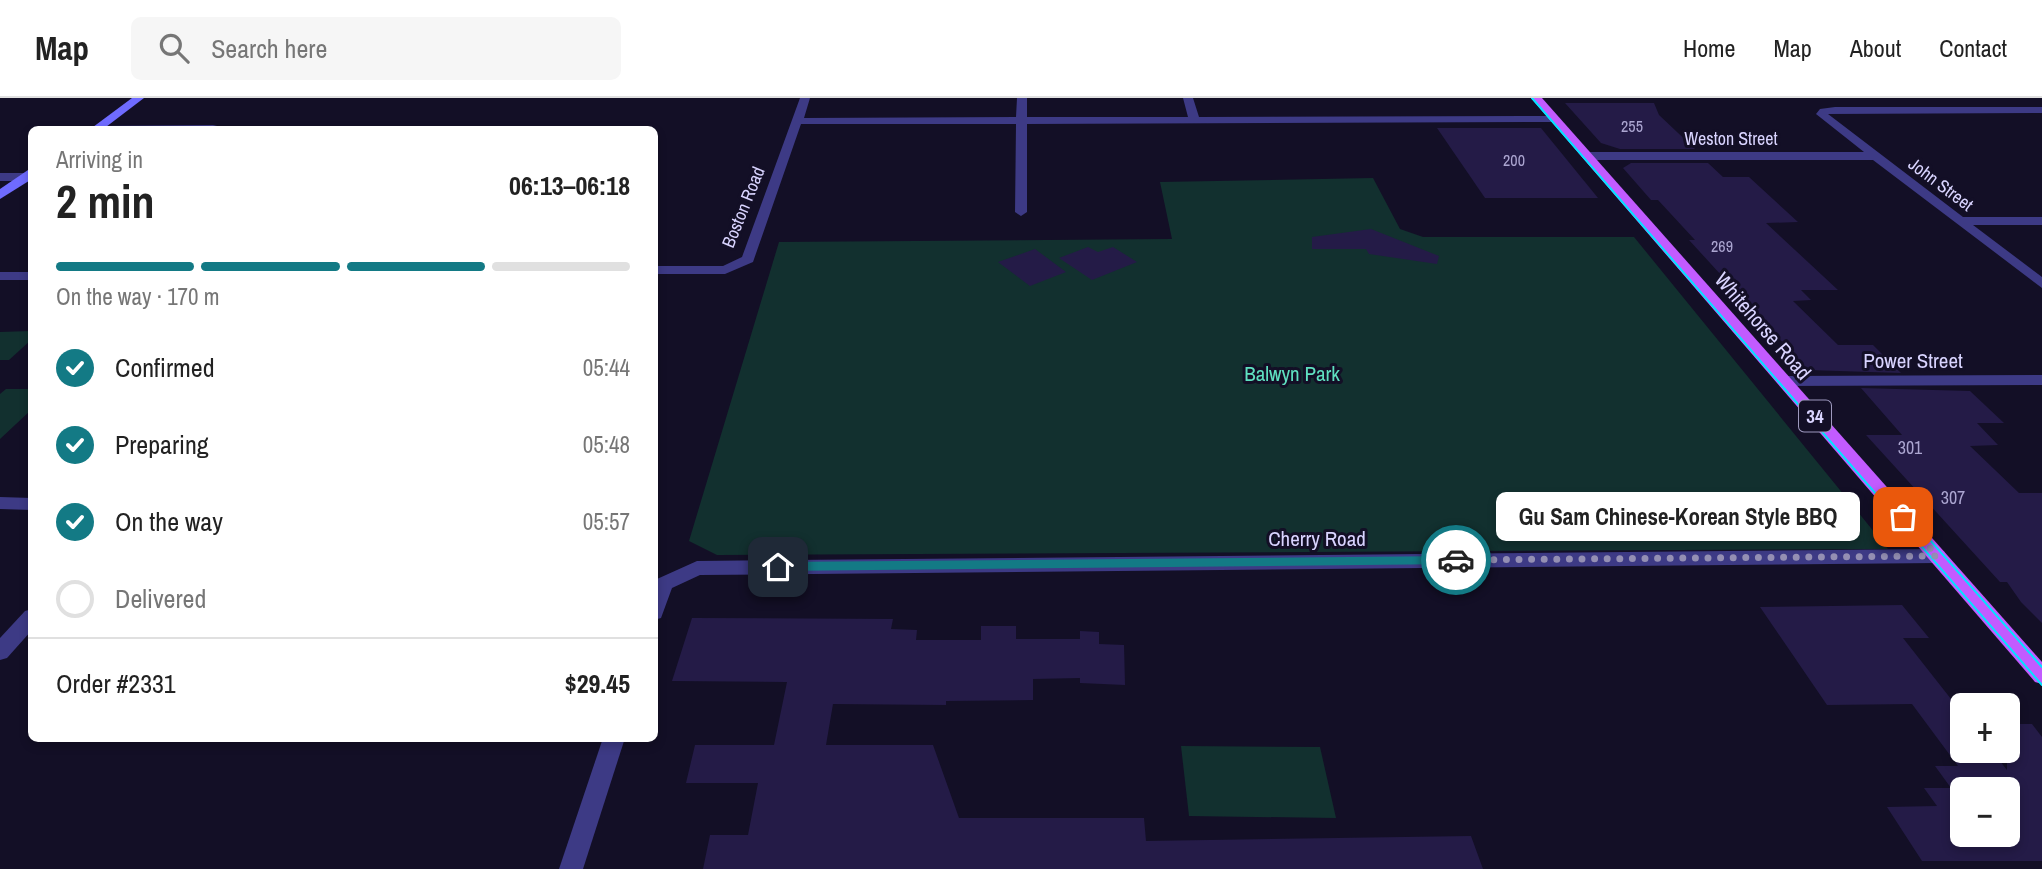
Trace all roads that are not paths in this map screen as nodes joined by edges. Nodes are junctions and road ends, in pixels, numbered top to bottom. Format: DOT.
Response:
graph roads {
  1 [pos="139,98"];
  2 [pos="805,98"];
  3 [pos="1022,98"];
  4 [pos="1188,98"];
  5 [pos="1536,98"];
  6 [pos="1831,98"];
  7 [pos="1965,98"];
  8 [pos="1849,110"];
  9 [pos="1984,110"];
  10 [pos="2042,110"];
  11 [pos="1554,119"];
  12 [pos="1021,120"];
  13 [pos="1195,120"];
  14 [pos="796,121"];
  15 [pos="98,126"];
  16 [pos="1587,156"];
  17 [pos="1875,156"];
  18 [pos="28,175"];
  19 [pos="0,177"];
  20 [pos="0,195"];
  21 [pos="1021,212"];
  22 [pos="1960,221"];
  23 [pos="2042,221"];
  24 [pos="658,271"];
  25 [pos="0,276"];
  26 [pos="28,276"];
  27 [pos="2042,284"];
  28 [pos="2042,380"];
  29 [pos="1784,381"];
  30 [pos="0,503"];
  31 [pos="28,504"];
  32 [pos="1937,556"];
  33 [pos="658,601"];
  34 [pos="28,620"];
  35 [pos="0,652"];
  36 [pos="2042,676"];
  37 [pos="613,742"];
  38 [pos="572,869"];
  1 -- 15 [label="main road"];
  2 -- 14 [label="street, Boston Road"];
  3 -- 12 [label="street"];
  4 -- 13 [label="street"];
  5 -- 11 [label="main road, Whitehorse Road / 34"];
  6 -- 8 [label="street"];
  7 -- 9 [label="street"];
  8 -- 9 [label="street"];
  8 -- 17 [label="street, John Street"];
  9 -- 10 [label="street"];
  11 -- 13 [label="street"];
  11 -- 16 [label="main road, Whitehorse Road / 34"];
  12 -- 13 [label="street"];
  12 -- 14 [label="street"];
  12 -- 21 [label="street"];
  14 -- 24 [label="street, Boston Road"];
  16 -- 17 [label="street, Weston Street"];
  16 -- 29 [label="main road, Whitehorse Road / 34"];
  17 -- 22 [label="street, John Street"];
  18 -- 19 [label="street"];
  18 -- 20 [label="main road"];
  22 -- 23 [label="street"];
  22 -- 27 [label="street, John Street"];
  25 -- 26 [label="street"];
  28 -- 29 [label="street, Power Street"];
  29 -- 32 [label="main road, Whitehorse Road / 34"];
  30 -- 31 [label="street"];
  32 -- 33 [label="street, Cherry Road"];
  32 -- 36 [label="main road, Whitehorse Road / 34"];
  34 -- 35 [label="street"];
  37 -- 38 [label="street"];
}
